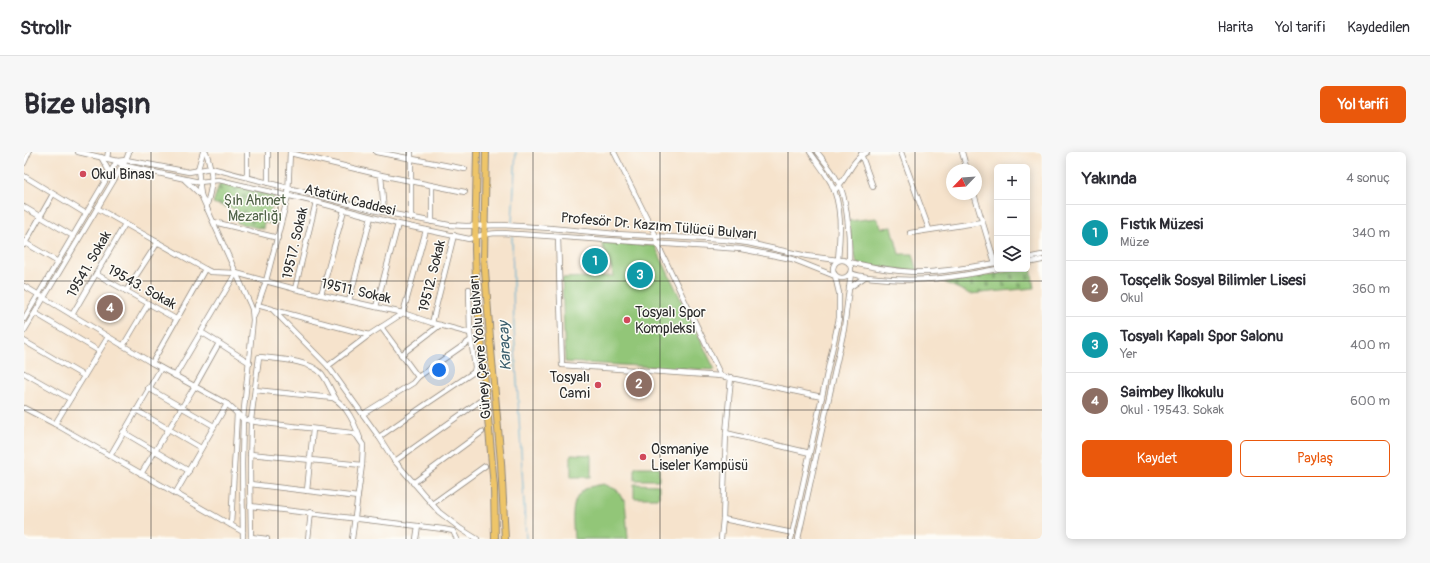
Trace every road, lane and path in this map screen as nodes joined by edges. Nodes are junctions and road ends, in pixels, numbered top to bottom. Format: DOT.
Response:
graph roads {
  1 [pos="29,152"];
  2 [pos="78,152"];
  3 [pos="108,152"];
  4 [pos="129,152"];
  5 [pos="204,152"];
  6 [pos="247,152"];
  7 [pos="268,152"];
  8 [pos="290,152"];
  9 [pos="376,152"];
  10 [pos="411,152"];
  11 [pos="477,152"];
  12 [pos="486,152"];
  13 [pos="614,152"];
  14 [pos="810,152"];
  15 [pos="817,152"];
  16 [pos="867,152"];
  17 [pos="901,152"];
  18 [pos="962,152"];
  19 [pos="861,153"];
  20 [pos="101,157"];
  21 [pos="107,159"];
  22 [pos="412,159"];
  23 [pos="126,160"];
  24 [pos="117,161"];
  25 [pos="24,163"];
  26 [pos="965,164"];
  27 [pos="122,165"];
  28 [pos="211,168"];
  29 [pos="198,169"];
  30 [pos="465,169"];
  31 [pos="110,172"];
  32 [pos="381,175"];
  33 [pos="24,176"];
  34 [pos="247,177"];
  35 [pos="184,179"];
  36 [pos="212,180"];
  37 [pos="199,182"];
  38 [pos="412,182"];
  39 [pos="268,183"];
  40 [pos="432,186"];
  41 [pos="840,186"];
  42 [pos="873,187"];
  43 [pos="290,188"];
  44 [pos="834,191"];
  45 [pos="465,192"];
  46 [pos="54,194"];
  47 [pos="201,195"];
  48 [pos="288,196"];
  49 [pos="976,200"];
  50 [pos="316,202"];
  51 [pos="24,207"];
  52 [pos="97,208"];
  53 [pos="206,208"];
  54 [pos="344,210"];
  55 [pos="384,212"];
  56 [pos="85,213"];
  57 [pos="40,216"];
  58 [pos="371,217"];
  59 [pos="411,218"];
  60 [pos="214,222"];
  61 [pos="432,222"];
  62 [pos="982,222"];
  63 [pos="126,224"];
  64 [pos="398,224"];
  65 [pos="485,225"];
  66 [pos="476,226"];
  67 [pos="929,229"];
  68 [pos="426,230"];
  69 [pos="910,233"];
  70 [pos="485,234"];
  71 [pos="73,236"];
  72 [pos="454,236"];
  73 [pos="476,236"];
  74 [pos="656,236"];
  75 [pos="558,237"];
  76 [pos="278,238"];
  77 [pos="158,242"];
  78 [pos="25,243"];
  79 [pos="657,243"];
  80 [pos="838,252"];
  81 [pos="849,255"];
  82 [pos="1042,255"];
  83 [pos="994,257"];
  84 [pos="1030,257"];
  85 [pos="829,259"];
  86 [pos="838,260"];
  87 [pos="1042,260"];
  88 [pos="58,262"];
  89 [pos="849,262"];
  90 [pos="1030,262"];
  91 [pos="994,263"];
  92 [pos="857,264"];
  93 [pos="205,269"];
  94 [pos="994,270"];
  95 [pos="236,273"];
  96 [pos="851,273"];
  97 [pos="96,274"];
  98 [pos="836,276"];
  99 [pos="865,277"];
  100 [pos="266,281"];
  101 [pos="24,286"];
  102 [pos="849,288"];
  103 [pos="295,289"];
  104 [pos="469,289"];
  105 [pos="126,291"];
  106 [pos="38,295"];
  107 [pos="321,295"];
  108 [pos="44,298"];
  109 [pos="349,301"];
  110 [pos="148,304"];
  111 [pos="255,307"];
  112 [pos="376,307"];
  113 [pos="272,309"];
  114 [pos="35,313"];
  115 [pos="403,313"];
  116 [pos="72,315"];
  117 [pos="24,319"];
  118 [pos="176,319"];
  119 [pos="432,323"];
  120 [pos="440,325"];
  121 [pos="381,327"];
  122 [pos="24,331"];
  123 [pos="201,332"];
  124 [pos="470,333"];
  125 [pos="369,335"];
  126 [pos="108,337"];
  127 [pos="24,340"];
  128 [pos="471,340"];
  129 [pos="219,343"];
  130 [pos="123,346"];
  131 [pos="99,351"];
  132 [pos="401,355"];
  133 [pos="152,363"];
  134 [pos="250,363"];
  135 [pos="328,366"];
  136 [pos="161,368"];
  137 [pos="24,373"];
  138 [pos="84,376"];
  139 [pos="175,376"];
  140 [pos="722,376"];
  141 [pos="418,377"];
  142 [pos="731,377"];
  143 [pos="195,386"];
  144 [pos="148,388"];
  145 [pos="255,390"];
  146 [pos="822,397"];
  147 [pos="70,399"];
  148 [pos="336,399"];
  149 [pos="480,401"];
  150 [pos="227,404"];
  151 [pos="182,407"];
  152 [pos="24,408"];
  153 [pos="136,410"];
  154 [pos="237,413"];
  155 [pos="363,414"];
  156 [pos="243,419"];
  157 [pos="251,420"];
  158 [pos="55,424"];
  159 [pos="214,426"];
  160 [pos="313,428"];
  161 [pos="169,429"];
  162 [pos="123,432"];
  163 [pos="482,432"];
  164 [pos="726,433"];
  165 [pos="379,438"];
  166 [pos="362,445"];
  167 [pos="202,448"];
  168 [pos="155,451"];
  169 [pos="810,453"];
  170 [pos="250,454"];
  171 [pos="110,456"];
  172 [pos="310,460"];
  173 [pos="395,461"];
  174 [pos="234,465"];
  175 [pos="362,465"];
  176 [pos="485,466"];
  177 [pos="242,467"];
  178 [pos="188,470"];
  179 [pos="141,474"];
  180 [pos="413,483"];
  181 [pos="250,484"];
  182 [pos="307,491"];
  183 [pos="175,494"];
  184 [pos="358,497"];
  185 [pos="432,504"];
  186 [pos="250,506"];
  187 [pos="311,512"];
  188 [pos="355,518"];
  189 [pos="723,519"];
  190 [pos="231,525"];
  191 [pos="418,526"];
  192 [pos="243,532"];
  193 [pos="793,533"];
  194 [pos="251,538"];
  195 [pos="243,539"];
  196 [pos="267,539"];
  197 [pos="308,539"];
  198 [pos="352,539"];
  199 [pos="416,539"];
  200 [pos="457,539"];
  201 [pos="477,539"];
  202 [pos="495,539"];
  203 [pos="505,539"];
  204 [pos="721,539"];
  205 [pos="791,539"];
  206 [pos="798,539"];
  1 -- 25 [label="street"];
  2 -- 20 [label="street, Atatürk Caddesi"];
  3 -- 21 [label="street"];
  4 -- 23 [label="street"];
  5 -- 28 [label="street"];
  5 -- 29 [label="street"];
  6 -- 34 [label="street"];
  7 -- 39 [label="street"];
  8 -- 32 [label="street"];
  8 -- 43 [label="street"];
  9 -- 22 [label="street"];
  10 -- 22 [label="street"];
  11 -- 66 [label="highway, Güney Çevre Yolu Bulvarı"];
  12 -- 65 [label="highway, Güney Çevre Yolu Bulvarı"];
  13 -- 74 [label="street"];
  14 -- 44 [label="street"];
  15 -- 41 [label="street"];
  16 -- 19 [label="street"];
  17 -- 67 [label="street"];
  18 -- 26 [label="street"];
  19 -- 41 [label="street"];
  19 -- 42 [label="street"];
  20 -- 21 [label="street, Atatürk Caddesi"];
  20 -- 31 [label="street"];
  21 -- 24 [label="street, Atatürk Caddesi"];
  22 -- 30 [label="street"];
  22 -- 38 [label="street"];
  23 -- 24 [label="street, Atatürk Caddesi"];
  23 -- 27 [label="street"];
  23 -- 29 [label="street, Atatürk Caddesi"];
  24 -- 27 [label="street, Atatürk Caddesi"];
  24 -- 31 [label="street"];
  27 -- 35 [label="street, Atatürk Caddesi"];
  27 -- 52 [label="street"];
  28 -- 29 [label="street, Atatürk Caddesi"];
  28 -- 34 [label="street, Atatürk Caddesi"];
  28 -- 36 [label="street"];
  29 -- 37 [label="street"];
  31 -- 56 [label="street"];
  32 -- 38 [label="street"];
  32 -- 55 [label="street"];
  33 -- 46 [label="street"];
  34 -- 39 [label="street, Atatürk Caddesi"];
  35 -- 37 [label="street, Atatürk Caddesi"];
  35 -- 47 [label="street"];
  36 -- 37 [label="street, Atatürk Caddesi"];
  36 -- 48 [label="street, Atatürk Caddesi"];
  36 -- 53 [label="street"];
  37 -- 47 [label="street"];
  38 -- 40 [label="street"];
  38 -- 59 [label="street"];
  39 -- 43 [label="street, Atatürk Caddesi"];
  40 -- 45 [label="street"];
  40 -- 61 [label="street"];
  41 -- 44 [label="street"];
  41 -- 81 [label="street"];
  43 -- 48 [label="street"];
  43 -- 55 [label="street, Atatürk Caddesi"];
  44 -- 80 [label="street"];
  46 -- 56 [label="street"];
  46 -- 57 [label="street"];
  47 -- 53 [label="street"];
  48 -- 50 [label="street, Atatürk Caddesi"];
  48 -- 76 [label="street"];
  49 -- 62 [label="street"];
  50 -- 54 [label="street, Atatürk Caddesi"];
  50 -- 103 [label="street, 19517. Sokak"];
  51 -- 57 [label="street"];
  52 -- 63 [label="street, 19511. Sokak"];
  52 -- 108 [label="street"];
  53 -- 60 [label="street"];
  54 -- 58 [label="street, Atatürk Caddesi"];
  54 -- 107 [label="street"];
  55 -- 59 [label="street, Atatürk Caddesi"];
  56 -- 71 [label="street"];
  57 -- 71 [label="street"];
  57 -- 78 [label="street"];
  58 -- 64 [label="street, Atatürk Caddesi"];
  58 -- 109 [label="street"];
  59 -- 61 [label="street, Atatürk Caddesi"];
  60 -- 76 [label="street"];
  60 -- 95 [label="street"];
  61 -- 66 [label="street, Atatürk Caddesi"];
  62 -- 67 [label="street"];
  62 -- 83 [label="street"];
  63 -- 77 [label="street, 19511. Sokak"];
  63 -- 97 [label="street, 19541. Sokak"];
  64 -- 68 [label="street, Atatürk Caddesi"];
  64 -- 112 [label="street"];
  65 -- 66 [label="street, Atatürk Caddesi"];
  65 -- 70 [label="highway, Güney Çevre Yolu Bulvarı"];
  65 -- 74 [label="street, Profesör Dr. Kazım Tülücü Bulvarı"];
  66 -- 73 [label="highway, Güney Çevre Yolu Bulvarı"];
  67 -- 69 [label="street"];
  68 -- 72 [label="street, Atatürk Caddesi"];
  68 -- 115 [label="street"];
  70 -- 73 [label="street, Atatürk Caddesi"];
  70 -- 75 [label="street, Profesör Dr. Kazım Tülücü Bulvarı"];
  70 -- 203 [label="highway, Güney Çevre Yolu Bulvarı"];
  71 -- 88 [label="street"];
  72 -- 73 [label="street, Atatürk Caddesi"];
  72 -- 119 [label="street, 19512. Sokak"];
  73 -- 202 [label="highway, Güney Çevre Yolu Bulvarı"];
  74 -- 79 [label="street"];
  74 -- 85 [label="street, Profesör Dr. Kazım Tülücü Bulvarı"];
  75 -- 79 [label="street, Profesör Dr. Kazım Tülücü Bulvarı"];
  75 -- 140 [label="street"];
  76 -- 100 [label="street"];
  77 -- 93 [label="street, 19511. Sokak"];
  77 -- 105 [label="street"];
  78 -- 88 [label="street"];
  79 -- 98 [label="street, Profesör Dr. Kazım Tülücü Bulvarı"];
  79 -- 140 [label="street"];
  80 -- 85 [label="street"];
  80 -- 86 [label="street"];
  81 -- 89 [label="street"];
  81 -- 92 [label="street"];
  82 -- 84 [label="street"];
  85 -- 86 [label="street, Profesör Dr. Kazım Tülücü Bulvarı"];
  86 -- 89 [label="street"];
  86 -- 98 [label="street"];
  87 -- 90 [label="street"];
  88 -- 106 [label="street"];
  89 -- 92 [label="street"];
  89 -- 96 [label="street"];
  91 -- 92 [label="street"];
  93 -- 95 [label="street, 19511. Sokak"];
  93 -- 118 [label="street"];
  94 -- 99 [label="street"];
  95 -- 100 [label="street, 19511. Sokak"];
  95 -- 111 [label="street"];
  95 -- 123 [label="street"];
  96 -- 98 [label="street"];
  96 -- 99 [label="street"];
  96 -- 102 [label="street"];
  97 -- 105 [label="street, 19543. Sokak"];
  97 -- 116 [label="street, 19541. Sokak"];
  98 -- 146 [label="street"];
  99 -- 102 [label="street"];
  100 -- 103 [label="street, 19511. Sokak"];
  100 -- 111 [label="street"];
  101 -- 106 [label="street"];
  102 -- 206 [label="street"];
  103 -- 107 [label="street, 19511. Sokak"];
  104 -- 124 [label="street"];
  105 -- 110 [label="street, 19543. Sokak"];
  106 -- 108 [label="street"];
  106 -- 117 [label="street"];
  107 -- 109 [label="street, 19511. Sokak"];
  108 -- 114 [label="street"];
  108 -- 116 [label="street"];
  109 -- 112 [label="street, 19511. Sokak"];
  110 -- 118 [label="street, 19543. Sokak"];
  110 -- 130 [label="street"];
  111 -- 113 [label="street"];
  111 -- 134 [label="street"];
  112 -- 115 [label="street, 19511. Sokak"];
  113 -- 125 [label="street"];
  113 -- 135 [label="street"];
  114 -- 122 [label="street"];
  114 -- 131 [label="street"];
  115 -- 119 [label="street, 19511. Sokak"];
  115 -- 121 [label="street"];
  116 -- 126 [label="street"];
  118 -- 133 [label="street"];
  119 -- 120 [label="street, 19511. Sokak"];
  120 -- 124 [label="street, 19511. Sokak"];
  120 -- 132 [label="street"];
  121 -- 125 [label="street"];
  121 -- 132 [label="street"];
  123 -- 129 [label="street"];
  123 -- 139 [label="street"];
  124 -- 128 [label="street"];
  125 -- 135 [label="street"];
  126 -- 130 [label="street"];
  126 -- 131 [label="street"];
  127 -- 138 [label="street"];
  128 -- 141 [label="street"];
  128 -- 165 [label="street"];
  129 -- 134 [label="street"];
  129 -- 143 [label="street"];
  130 -- 133 [label="street"];
  131 -- 138 [label="street"];
  132 -- 141 [label="street"];
  133 -- 136 [label="street"];
  134 -- 156 [label="street"];
  135 -- 155 [label="street"];
  136 -- 139 [label="street"];
  136 -- 144 [label="street"];
  137 -- 147 [label="street"];
  138 -- 147 [label="street"];
  139 -- 143 [label="street"];
  140 -- 142 [label="street"];
  141 -- 155 [label="street"];
  142 -- 146 [label="street"];
  142 -- 164 [label="street"];
  143 -- 150 [label="street"];
  143 -- 151 [label="street"];
  144 -- 151 [label="street"];
  144 -- 153 [label="street"];
  145 -- 148 [label="street"];
  145 -- 148 [label="street"];
  145 -- 157 [label="street"];
  146 -- 169 [label="street"];
  147 -- 158 [label="street"];
  148 -- 166 [label="street"];
  149 -- 173 [label="street"];
  150 -- 154 [label="street"];
  150 -- 159 [label="street"];
  151 -- 159 [label="street"];
  151 -- 161 [label="street"];
  152 -- 158 [label="street"];
  153 -- 161 [label="street"];
  153 -- 162 [label="street"];
  154 -- 156 [label="street"];
  154 -- 174 [label="street"];
  155 -- 165 [label="street"];
  156 -- 157 [label="street"];
  156 -- 177 [label="street"];
  157 -- 160 [label="street"];
  157 -- 170 [label="street"];
  158 -- 171 [label="street"];
  159 -- 167 [label="street"];
  160 -- 166 [label="street"];
  160 -- 172 [label="street"];
  161 -- 167 [label="street"];
  161 -- 168 [label="street"];
  162 -- 168 [label="street"];
  162 -- 171 [label="street"];
  163 -- 180 [label="street"];
  164 -- 169 [label="street"];
  164 -- 189 [label="street"];
  165 -- 173 [label="street"];
  166 -- 175 [label="street"];
  167 -- 178 [label="street"];
  168 -- 178 [label="street"];
  168 -- 179 [label="street"];
  169 -- 193 [label="street"];
  170 -- 172 [label="street"];
  170 -- 181 [label="street"];
  171 -- 179 [label="street"];
  172 -- 175 [label="street"];
  172 -- 182 [label="street"];
  173 -- 180 [label="street"];
  174 -- 177 [label="street"];
  174 -- 190 [label="street"];
  175 -- 184 [label="street"];
  176 -- 185 [label="street"];
  177 -- 192 [label="street"];
  178 -- 183 [label="street"];
  179 -- 183 [label="street"];
  180 -- 185 [label="street"];
  181 -- 182 [label="street"];
  181 -- 186 [label="street"];
  182 -- 184 [label="street"];
  183 -- 190 [label="street"];
  184 -- 188 [label="street"];
  185 -- 201 [label="street"];
  186 -- 187 [label="street"];
  186 -- 194 [label="street"];
  187 -- 188 [label="street"];
  187 -- 197 [label="street"];
  188 -- 191 [label="street"];
  188 -- 198 [label="street"];
  189 -- 193 [label="street"];
  189 -- 204 [label="street"];
  190 -- 192 [label="street"];
  191 -- 199 [label="street"];
  191 -- 200 [label="street"];
  192 -- 195 [label="street"];
  193 -- 205 [label="street"];
  194 -- 196 [label="street"];
}
